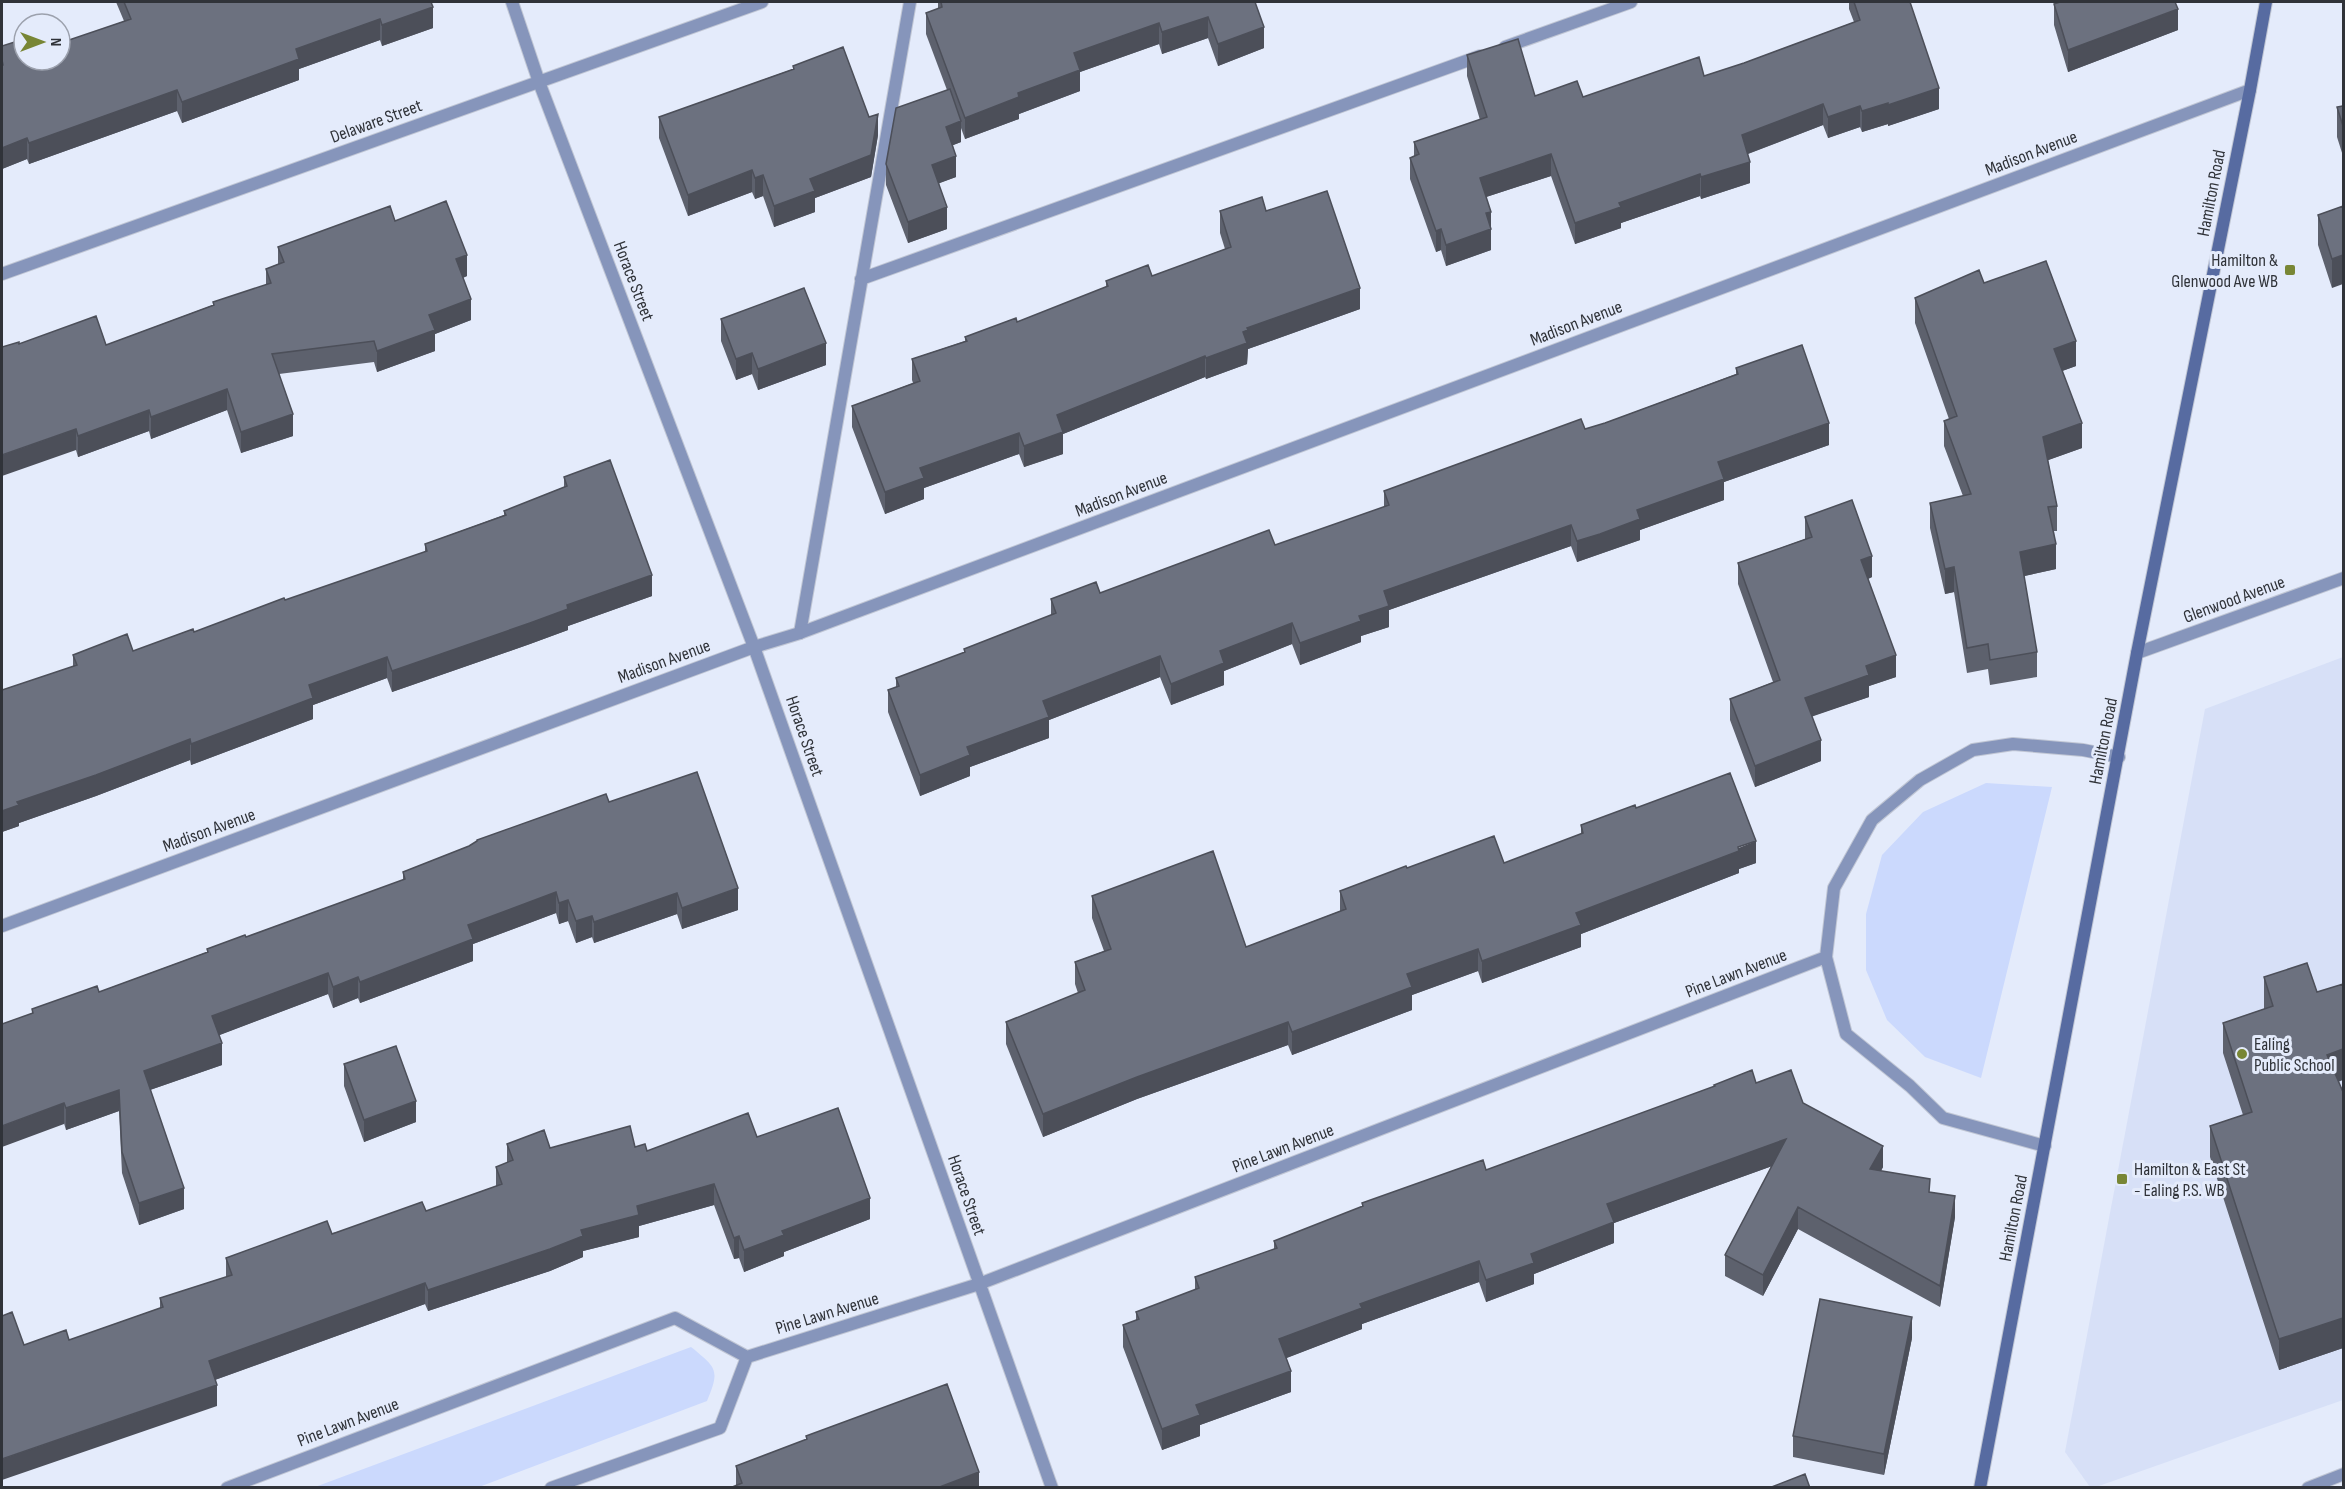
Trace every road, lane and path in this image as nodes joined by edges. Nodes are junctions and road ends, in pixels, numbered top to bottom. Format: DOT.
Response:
graph roads {
  1 [pos="512,2"];
  2 [pos="762,2"];
  3 [pos="910,2"];
  4 [pos="1631,2"];
  5 [pos="2266,2"];
  6 [pos="539,82"];
  7 [pos="2250,90"];
  8 [pos="2,274"];
  9 [pos="861,279"];
  10 [pos="2343,578"];
  11 [pos="800,633"];
  12 [pos="754,647"];
  13 [pos="2138,653"];
  14 [pos="2119,757"];
  15 [pos="2,926"];
  16 [pos="1826,957"];
  17 [pos="2045,1146"];
  18 [pos="979,1284"];
  19 [pos="747,1357"];
  20 [pos="2343,1474"];
  21 [pos="227,1488"];
  22 [pos="551,1488"];
  23 [pos="1052,1488"];
  24 [pos="1980,1488"];
  25 [pos="2308,1488"];
  1 -- 6 [label="street, Horace Street"];
  2 -- 6 [label="street, Delaware Street"];
  3 -- 9 [label="street"];
  4 -- 9 [label="street"];
  5 -- 7 [label="main road, Hamilton Road"];
  6 -- 8 [label="street, Delaware Street"];
  6 -- 12 [label="street, Horace Street"];
  7 -- 11 [label="street, Madison Avenue"];
  7 -- 13 [label="main road, Hamilton Road"];
  9 -- 11 [label="street"];
  10 -- 13 [label="street, Glenwood Avenue"];
  11 -- 12 [label="street, Madison Avenue"];
  12 -- 15 [label="street, Madison Avenue"];
  12 -- 18 [label="street, Horace Street"];
  13 -- 14 [label="main road, Hamilton Road"];
  14 -- 16 [label="street"];
  14 -- 17 [label="main road, Hamilton Road"];
  16 -- 17 [label="street"];
  16 -- 18 [label="street, Pine Lawn Avenue"];
  17 -- 24 [label="main road, Hamilton Road"];
  18 -- 19 [label="street, Pine Lawn Avenue"];
  18 -- 23 [label="street, Horace Street"];
  19 -- 21 [label="street, Pine Lawn Avenue"];
  19 -- 22 [label="street"];
  20 -- 25 [label="street"];
}
